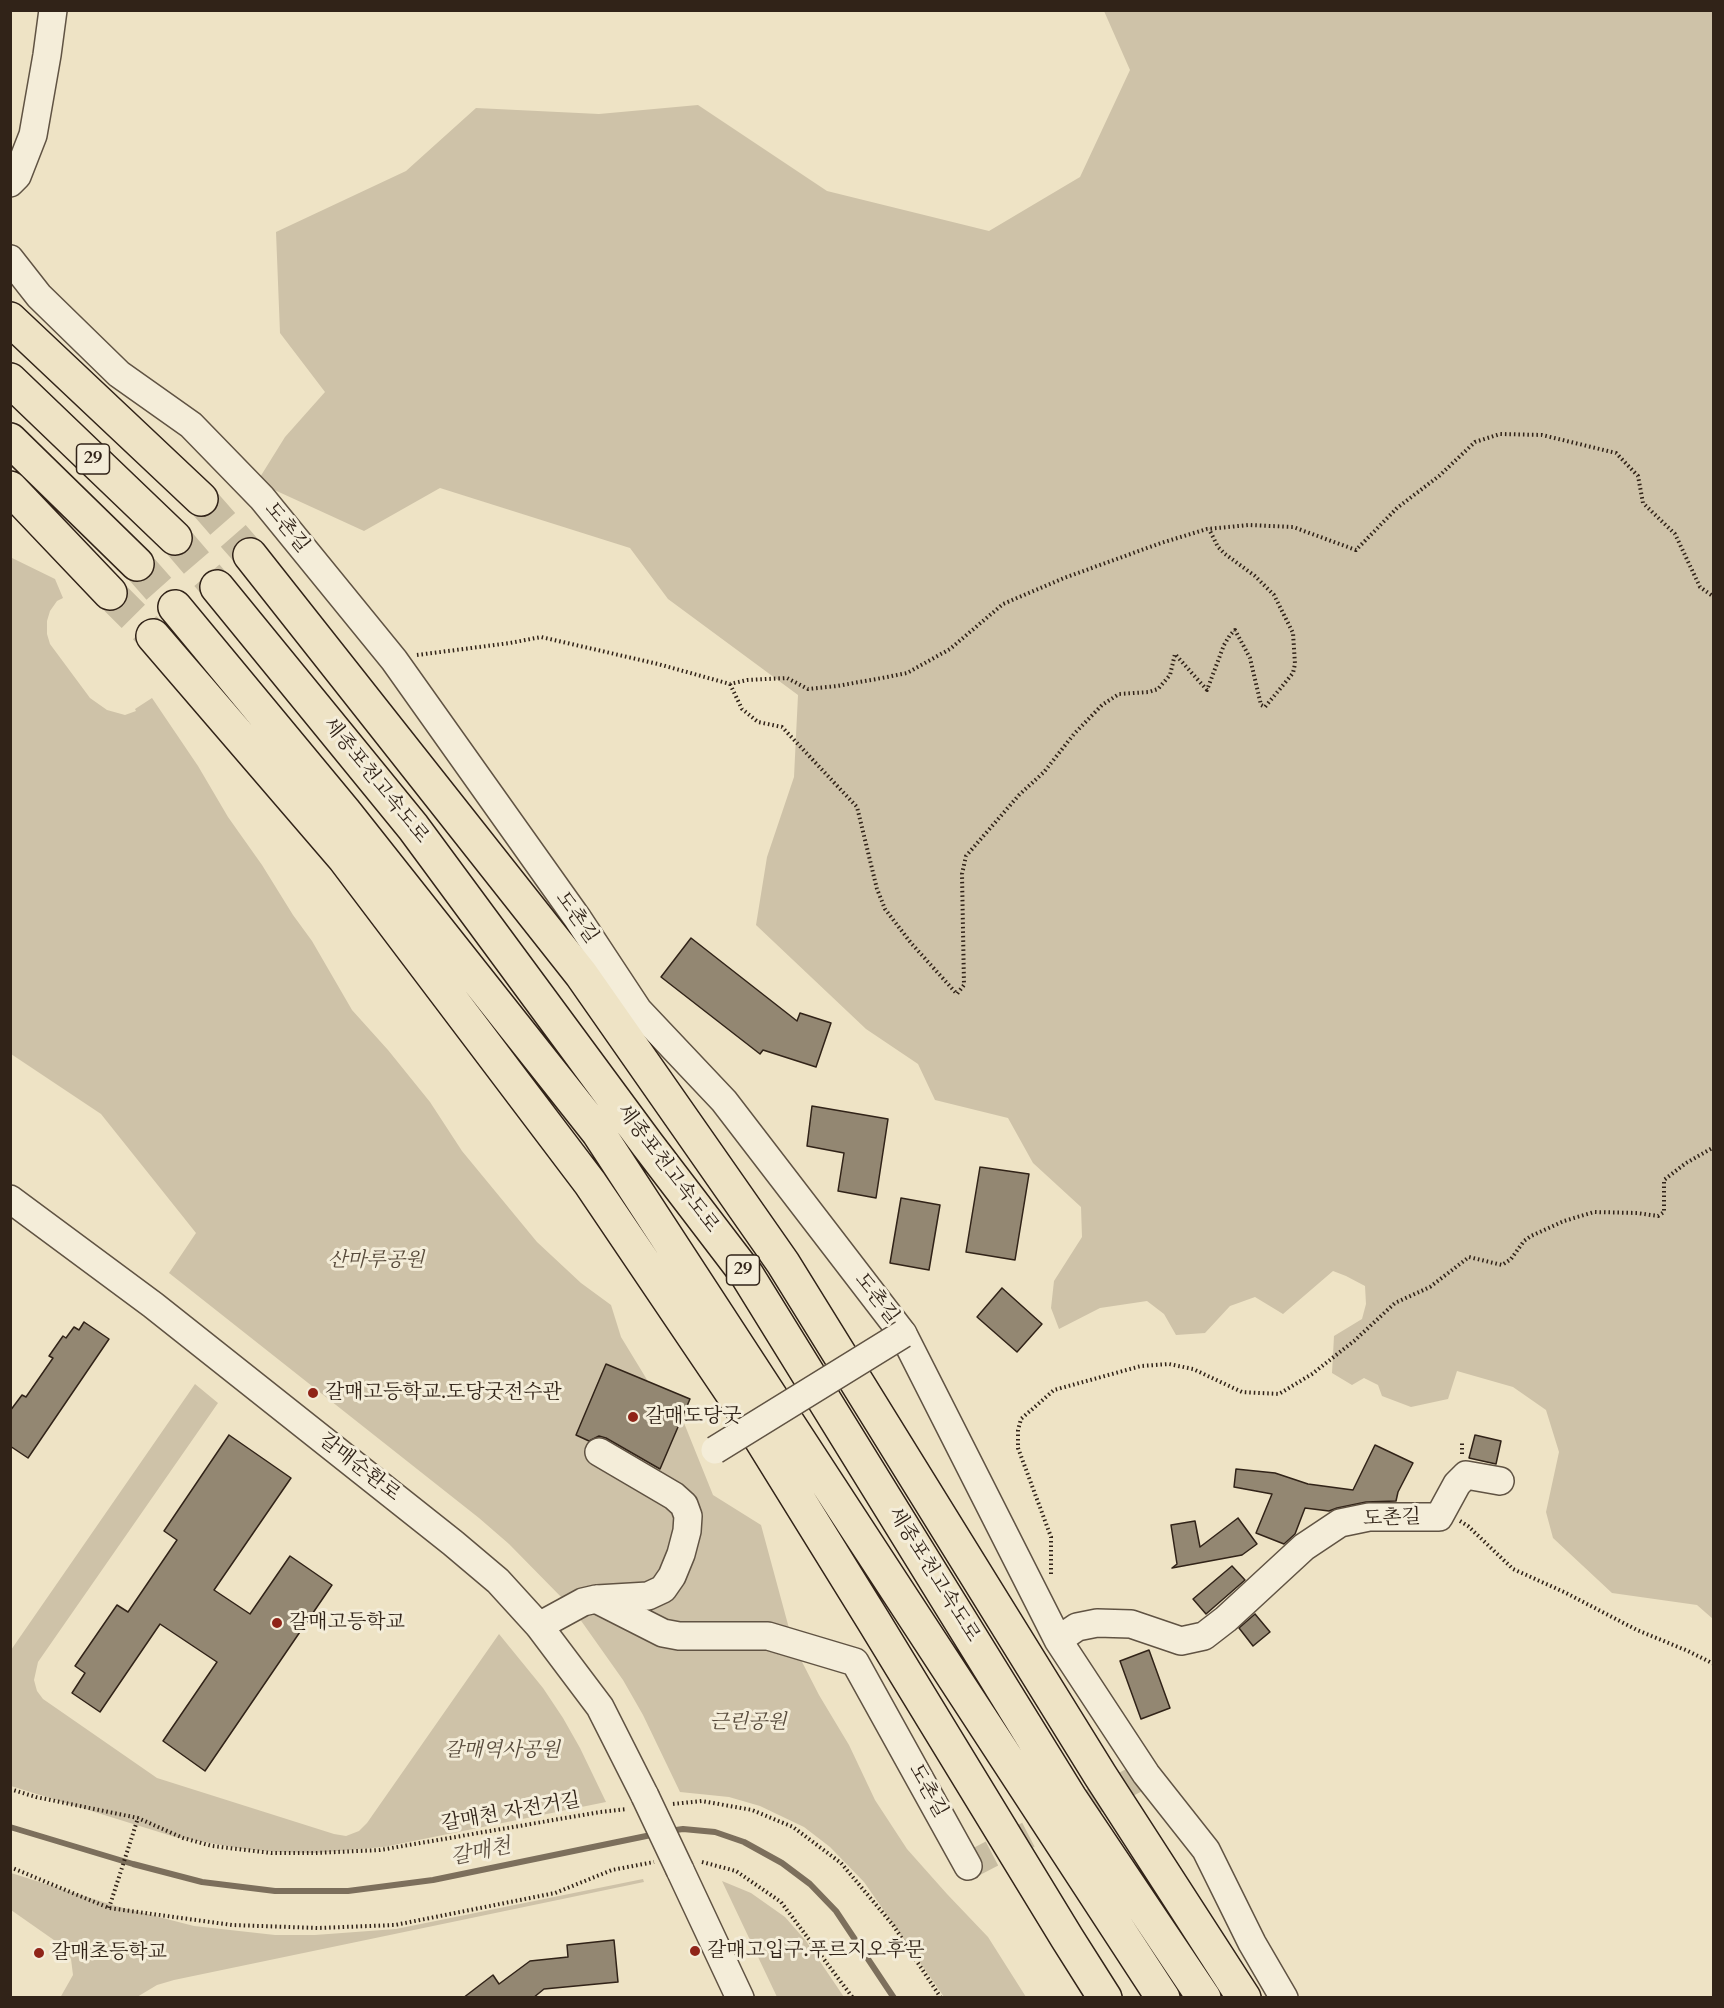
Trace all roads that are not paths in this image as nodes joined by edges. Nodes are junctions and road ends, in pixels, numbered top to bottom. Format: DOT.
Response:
graph roads {
  1 [pos="53,10"];
  2 [pos="10,183"];
  3 [pos="10,259"];
  4 [pos="10,319"];
  5 [pos="10,380"];
  6 [pos="10,440"];
  7 [pos="10,488"];
  8 [pos="201,499"];
  9 [pos="175,538"];
  10 [pos="250,555"];
  11 [pos="137,564"];
  12 [pos="217,586"];
  13 [pos="110,593"];
  14 [pos="174,607"];
  15 [pos="153,636"];
  16 [pos="10,1199"];
  17 [pos="903,1334"];
  18 [pos="715,1450"];
  19 [pos="598,1452"];
  20 [pos="1500,1481"];
  21 [pos="596,1599"];
  22 [pos="539,1626"];
  23 [pos="1058,1640"];
  24 [pos="968,1866"];
  25 [pos="740,1998"];
  26 [pos="1105,1998"];
  27 [pos="1163,1998"];
  28 [pos="1204,1998"];
  29 [pos="1244,1998"];
  30 [pos="1284,1998"];
  1 -- 2 [label="street"];
  3 -- 17 [label="street, 도촌길"];
  4 -- 8 [label="highway"];
  5 -- 9 [label="highway, 29"];
  6 -- 11 [label="highway, 29"];
  7 -- 13 [label="highway"];
  10 -- 29 [label="highway"];
  12 -- 28 [label="highway, 세종포천고속도로 / 29"];
  14 -- 27 [label="highway, 세종포천고속도로 / 29"];
  15 -- 26 [label="highway"];
  16 -- 22 [label="street, 갈매순환로"];
  17 -- 18 [label="street, bridge"];
  17 -- 23 [label="street, 도촌길"];
  19 -- 21 [label="street"];
  20 -- 23 [label="street, 도촌길"];
  21 -- 22 [label="street"];
  21 -- 24 [label="street, 도촌길"];
  22 -- 25 [label="street, 갈매순환로, bridge"];
  23 -- 30 [label="street, 도촌길"];
}
